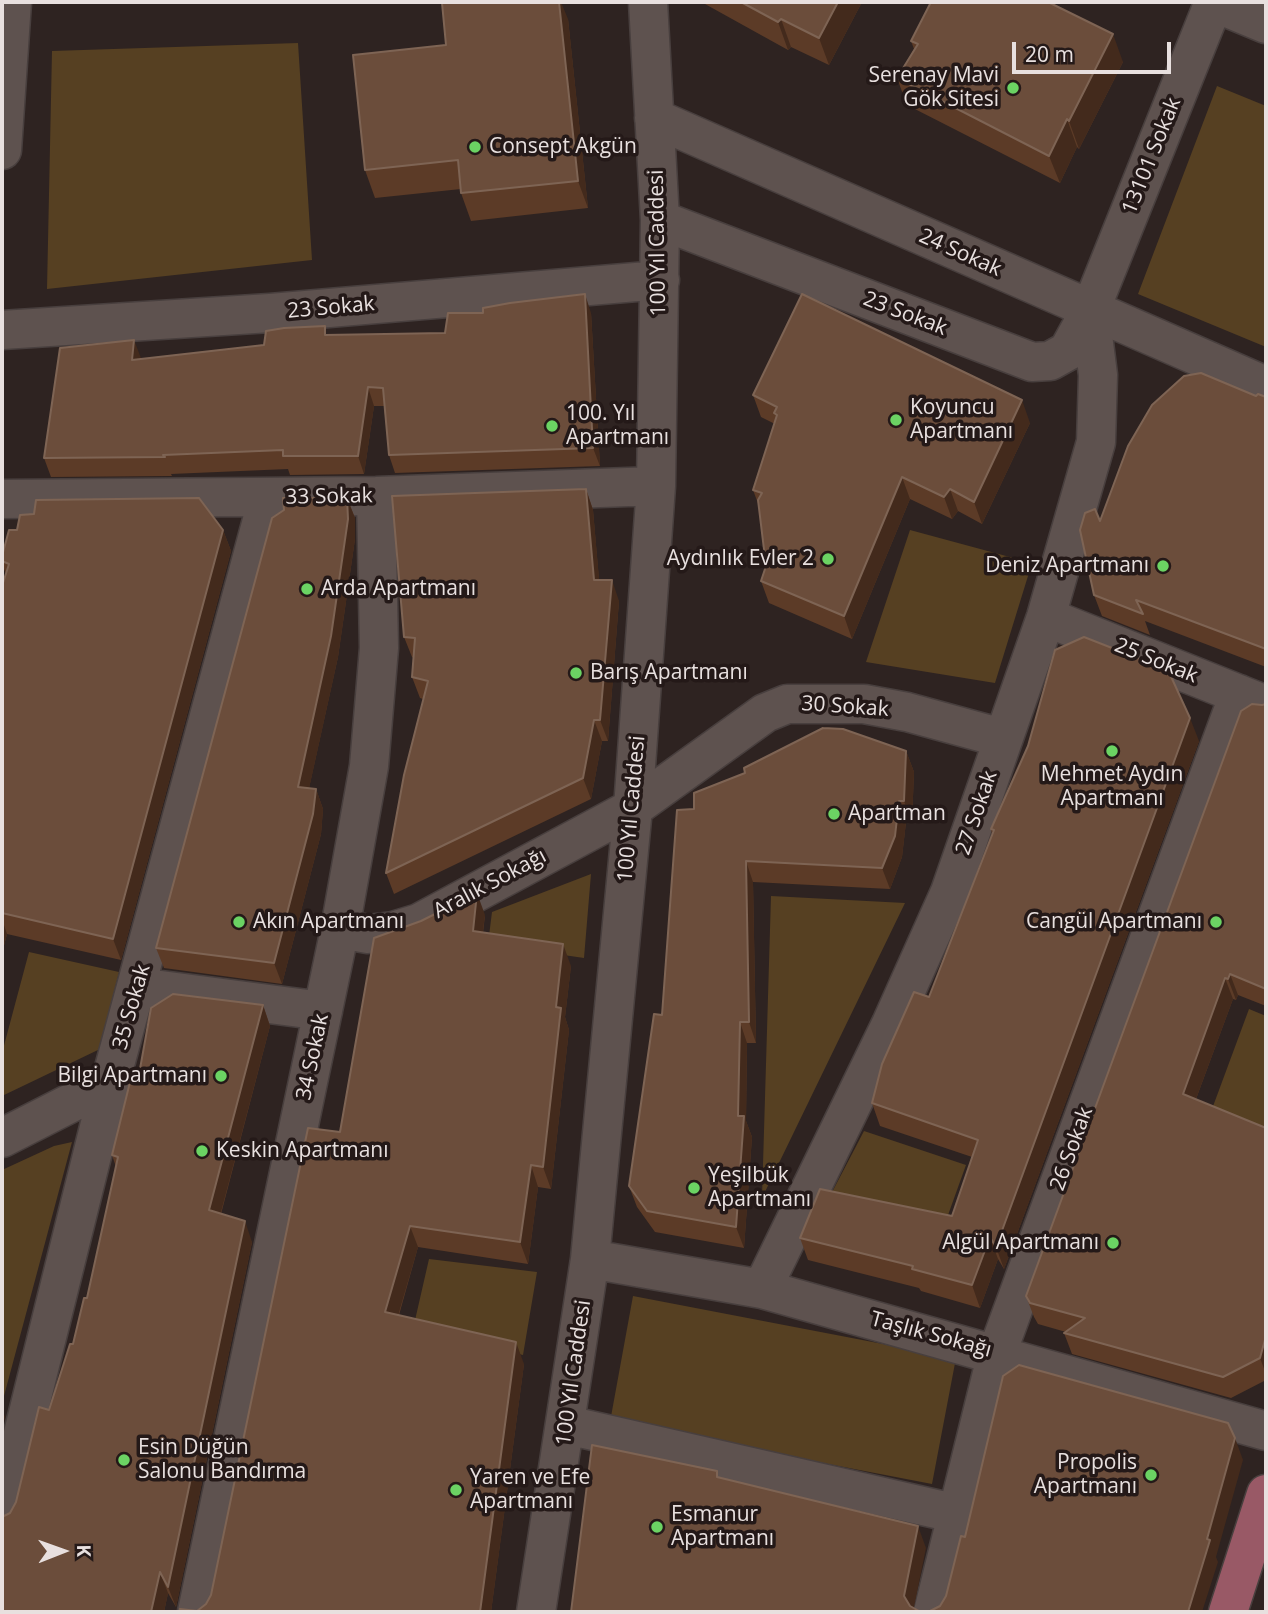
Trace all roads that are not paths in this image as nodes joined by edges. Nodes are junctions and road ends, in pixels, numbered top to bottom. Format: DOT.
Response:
graph roads {
  1 [pos="12,2"];
  2 [pos="648,2"];
  3 [pos="1214,2"];
  4 [pos="1266,24"];
  5 [pos="654,118"];
  6 [pos="2,150"];
  7 [pos="660,220"];
  8 [pos="660,279"];
  9 [pos="1090,311"];
  10 [pos="2,330"];
  11 [pos="1266,386"];
  12 [pos="656,486"];
  13 [pos="376,496"];
  14 [pos="268,498"];
  15 [pos="2,499"];
  16 [pos="1046,617"];
  17 [pos="1253,700"];
  18 [pos="1002,738"];
  19 [pos="633,808"];
  20 [pos="340,929"];
  21 [pos="138,987"];
  22 [pos="323,1011"];
  23 [pos="110,1083"];
  24 [pos="2,1138"];
  25 [pos="590,1259"];
  26 [pos="762,1289"];
  27 [pos="997,1353"];
  28 [pos="566,1425"];
  29 [pos="1266,1431"];
  30 [pos="1266,1494"];
  31 [pos="958,1514"];
  32 [pos="2,1518"];
  33 [pos="197,1612"];
  34 [pos="536,1612"];
  35 [pos="933,1612"];
  36 [pos="1228,1612"];
  1 -- 6 [label="street"];
  2 -- 5 [label="street, 100 Yıl Caddesi"];
  3 -- 4 [label="street"];
  3 -- 9 [label="street, 13101 Sokak"];
  5 -- 7 [label="street, 100 Yıl Caddesi"];
  5 -- 9 [label="street, 24 Sokak"];
  7 -- 8 [label="street, 100 Yıl Caddesi"];
  7 -- 9 [label="street, 23 Sokak"];
  8 -- 10 [label="street, 23 Sokak"];
  8 -- 12 [label="street, 100 Yıl Caddesi"];
  9 -- 11 [label="street, 24 Sokak"];
  9 -- 16 [label="street, 27 Sokak"];
  12 -- 13 [label="street, 33 Sokak"];
  12 -- 19 [label="street, 100 Yıl Caddesi"];
  13 -- 14 [label="street, 33 Sokak"];
  13 -- 20 [label="street, 34 Sokak"];
  14 -- 15 [label="street, 33 Sokak"];
  14 -- 21 [label="street, 35 Sokak"];
  16 -- 17 [label="street, 25 Sokak"];
  16 -- 18 [label="street, 27 Sokak"];
  17 -- 27 [label="street, 26 Sokak"];
  18 -- 19 [label="street, 30 Sokak"];
  18 -- 26 [label="street, 27 Sokak"];
  19 -- 20 [label="street, Aralık Sokağı"];
  19 -- 25 [label="street, 100 Yıl Caddesi"];
  20 -- 22 [label="street, 34 Sokak"];
  21 -- 22 [label="street"];
  21 -- 23 [label="street, 35 Sokak"];
  22 -- 33 [label="street, 34 Sokak"];
  23 -- 24 [label="street"];
  23 -- 32 [label="street, 35 Sokak"];
  25 -- 26 [label="street, Taşlık Sokağı"];
  25 -- 28 [label="street, 100 Yıl Caddesi"];
  26 -- 27 [label="street, Taşlık Sokağı"];
  27 -- 29 [label="street, Taşlık Sokağı"];
  27 -- 31 [label="street, 26 Sokak"];
  28 -- 31 [label="street"];
  28 -- 34 [label="street, 100 Yıl Caddesi"];
  30 -- 36 [label="main road"];
  31 -- 35 [label="street, 26 Sokak"];
}
